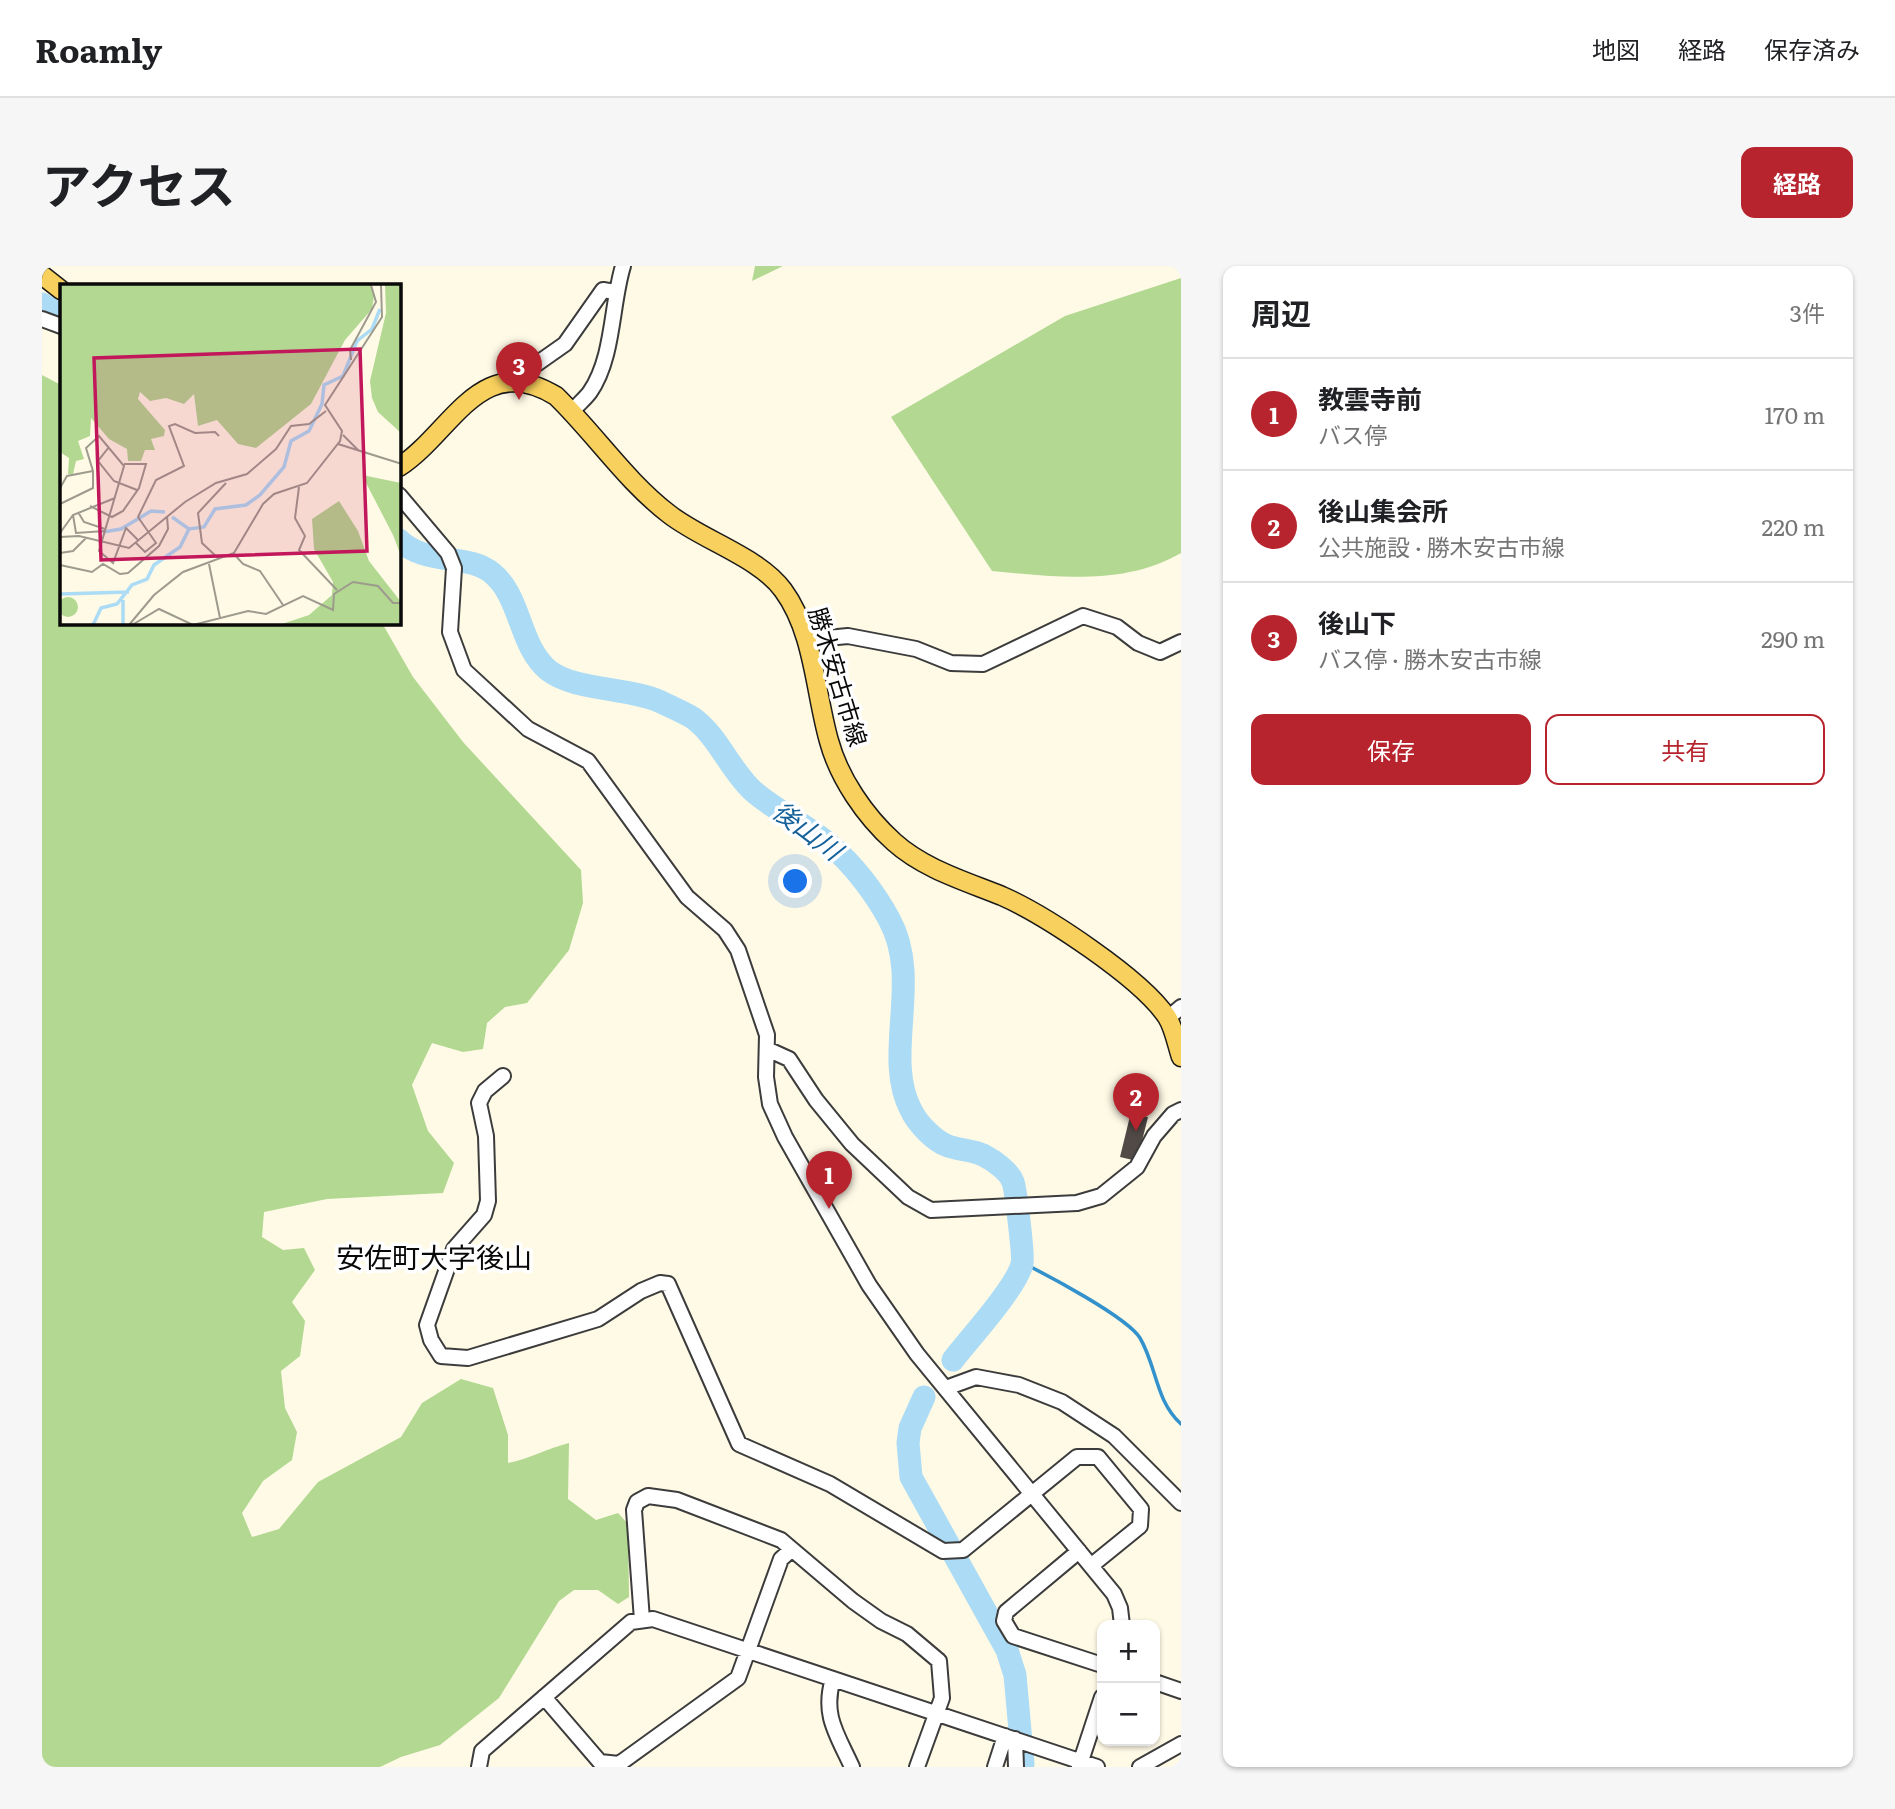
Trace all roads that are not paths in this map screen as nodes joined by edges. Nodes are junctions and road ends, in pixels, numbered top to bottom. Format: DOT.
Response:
graph roads {
  1 [pos="623,266"];
  2 [pos="42,275"];
  3 [pos="60,289"];
  4 [pos="615,292"];
  5 [pos="42,319"];
  6 [pos="60,326"];
  7 [pos="524,383"];
  8 [pos="572,412"];
  9 [pos="401,465"];
  10 [pos="401,497"];
  11 [pos="806,640"];
  12 [pos="1181,642"];
  13 [pos="1174,1013"];
  14 [pos="767,1049"];
  15 [pos="1181,1057"];
  16 [pos="503,1076"];
  17 [pos="1181,1110"];
  18 [pos="946,1388"];
  19 [pos="1031,1492"];
  20 [pos="1181,1503"];
  21 [pos="791,1550"];
  22 [pos="1079,1551"];
  23 [pos="1092,1565"];
  24 [pos="642,1620"];
  25 [pos="1121,1620"];
  26 [pos="750,1651"];
  27 [pos="1097,1663"];
  28 [pos="833,1679"];
  29 [pos="1158,1683"];
  30 [pos="1181,1692"];
  31 [pos="544,1697"];
  32 [pos="1097,1712"];
  33 [pos="936,1713"];
  34 [pos="1016,1740"];
  35 [pos="1181,1744"];
  36 [pos="1080,1764"];
  37 [pos="479,1767"];
  38 [pos="852,1767"];
  39 [pos="917,1767"];
  40 [pos="995,1767"];
  41 [pos="1016,1767"];
  42 [pos="1097,1767"];
  43 [pos="1140,1767"];
  1 -- 4 [label="street"];
  2 -- 3 [label="main road"];
  4 -- 7 [label="street"];
  4 -- 8 [label="street"];
  5 -- 6 [label="street"];
  7 -- 8 [label="main road, 勝木安古市線"];
  7 -- 9 [label="main road"];
  8 -- 11 [label="main road, 勝木安古市線"];
  10 -- 14 [label="street"];
  11 -- 12 [label="street"];
  11 -- 13 [label="main road, 勝木安古市線"];
  13 -- 15 [label="main road, 勝木安古市線"];
  14 -- 17 [label="street"];
  14 -- 18 [label="street"];
  16 -- 19 [label="street"];
  18 -- 19 [label="street"];
  18 -- 20 [label="street"];
  19 -- 22 [label="street"];
  19 -- 23 [label="street"];
  21 -- 24 [label="street"];
  21 -- 26 [label="street"];
  21 -- 33 [label="street"];
  22 -- 23 [label="street"];
  22 -- 27 [label="street"];
  23 -- 25 [label="street"];
  24 -- 26 [label="street"];
  24 -- 31 [label="street"];
  26 -- 28 [label="street"];
  26 -- 31 [label="street"];
  28 -- 33 [label="street"];
  28 -- 38 [label="street"];
  29 -- 30 [label="street"];
  31 -- 37 [label="street"];
  32 -- 36 [label="street"];
  33 -- 34 [label="street"];
  33 -- 39 [label="street"];
  34 -- 36 [label="street"];
  34 -- 40 [label="street"];
  34 -- 41 [label="street"];
  35 -- 43 [label="street"];
  36 -- 42 [label="street"];
}
